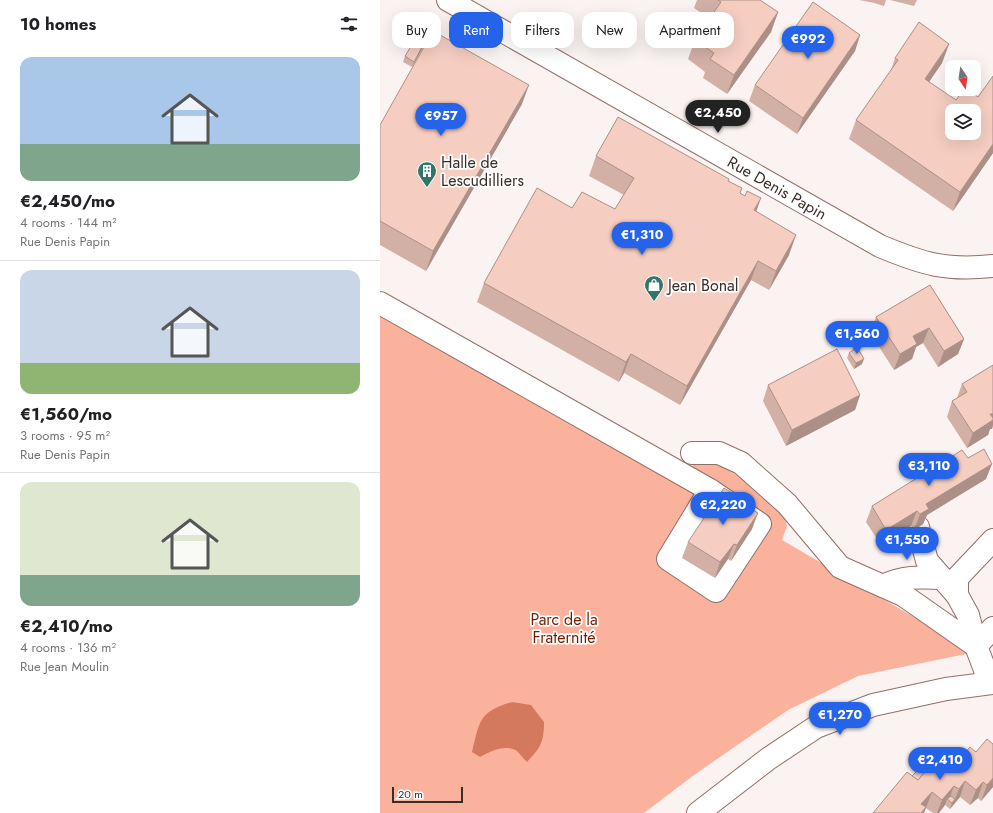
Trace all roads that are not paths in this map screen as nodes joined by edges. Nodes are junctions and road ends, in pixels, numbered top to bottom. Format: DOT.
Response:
graph roads {
  1 [pos="448,0"];
  2 [pos="993,266"];
  3 [pos="380,303"];
  4 [pos="692,453"];
  5 [pos="710,490"];
  6 [pos="918,527"];
  7 [pos="993,540"];
  8 [pos="942,578"];
  9 [pos="883,586"];
  10 [pos="957,595"];
  11 [pos="993,628"];
  12 [pos="976,646"];
  13 [pos="991,683"];
  14 [pos="698,813"];
  1 -- 2 [label="street, Rue Denis Papin"];
  3 -- 5 [label="street"];
  4 -- 9 [label="street"];
  5 -- 5 [label="street"];
  6 -- 8 [label="street"];
  7 -- 10 [label="street"];
  8 -- 9 [label="street"];
  8 -- 10 [label="street"];
  9 -- 12 [label="street"];
  10 -- 12 [label="street"];
  11 -- 12 [label="street"];
  12 -- 13 [label="street"];
  13 -- 14 [label="street"];
}
